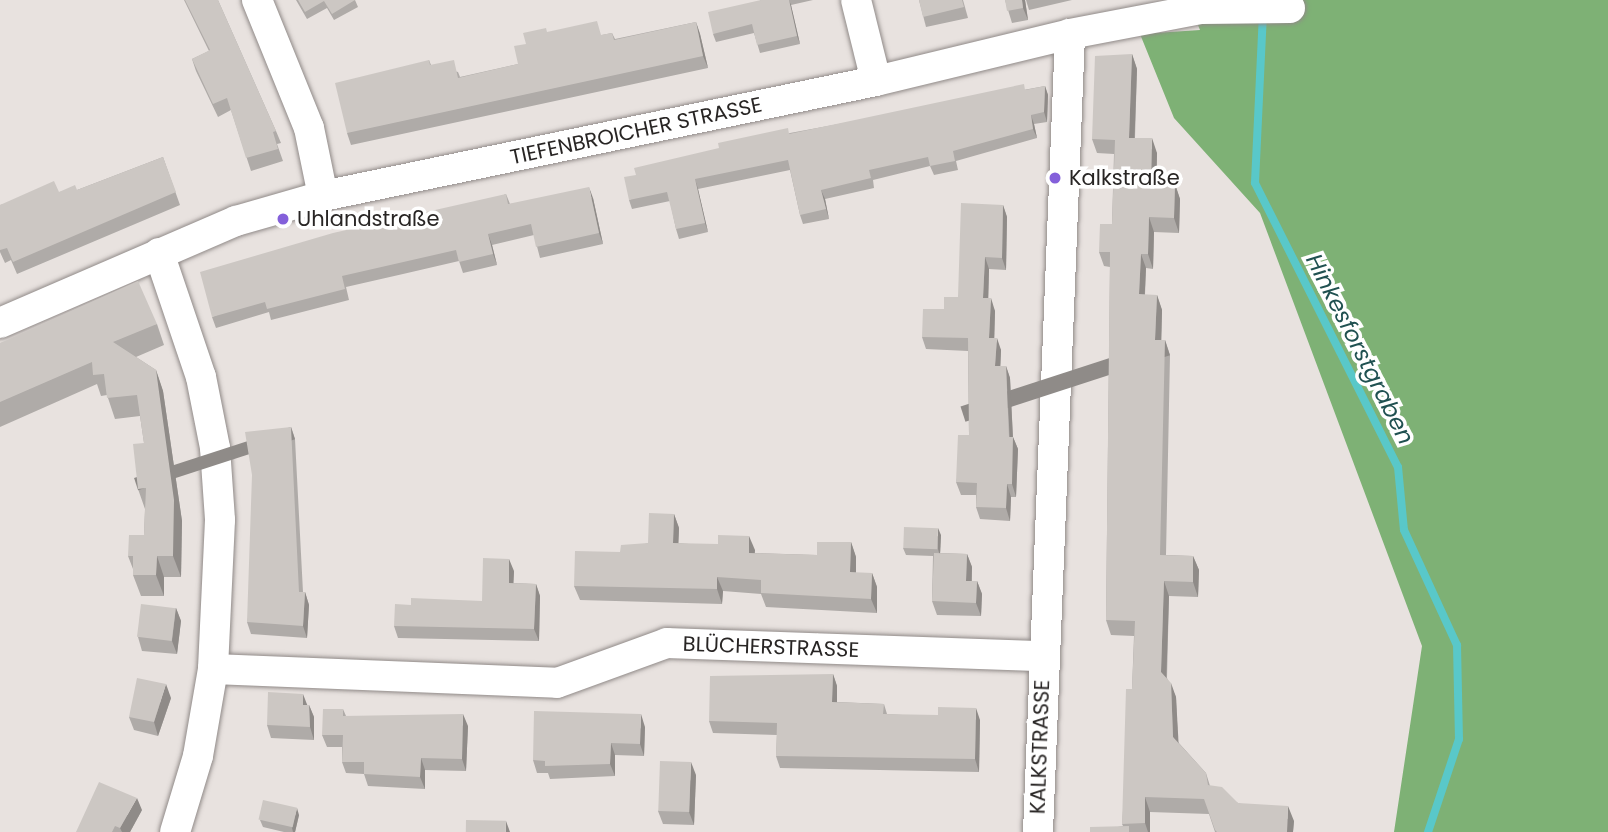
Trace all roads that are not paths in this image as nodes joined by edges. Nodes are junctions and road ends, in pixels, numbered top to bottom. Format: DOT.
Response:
graph roads {
  1 [pos="257,0"];
  2 [pos="856,0"];
  3 [pos="1290,8"];
  4 [pos="1070,34"];
  5 [pos="876,81"];
  6 [pos="323,196"];
  7 [pos="159,253"];
  8 [pos="0,323"];
  9 [pos="1043,656"];
  10 [pos="213,669"];
  11 [pos="175,832"];
  12 [pos="1038,832"];
  1 -- 6 [label="street"];
  2 -- 5 [label="street"];
  3 -- 4 [label="street, TIEFENBROICHER STRASSE"];
  4 -- 5 [label="street, TIEFENBROICHER STRASSE"];
  4 -- 9 [label="street, KALKSTRASSE"];
  5 -- 6 [label="street, TIEFENBROICHER STRASSE"];
  6 -- 7 [label="street, TIEFENBROICHER STRASSE"];
  7 -- 8 [label="street, TIEFENBROICHER STRASSE"];
  7 -- 10 [label="street"];
  9 -- 10 [label="street, BLÜCHERSTRASSE"];
  9 -- 12 [label="street, KALKSTRASSE"];
  10 -- 11 [label="street"];
}
